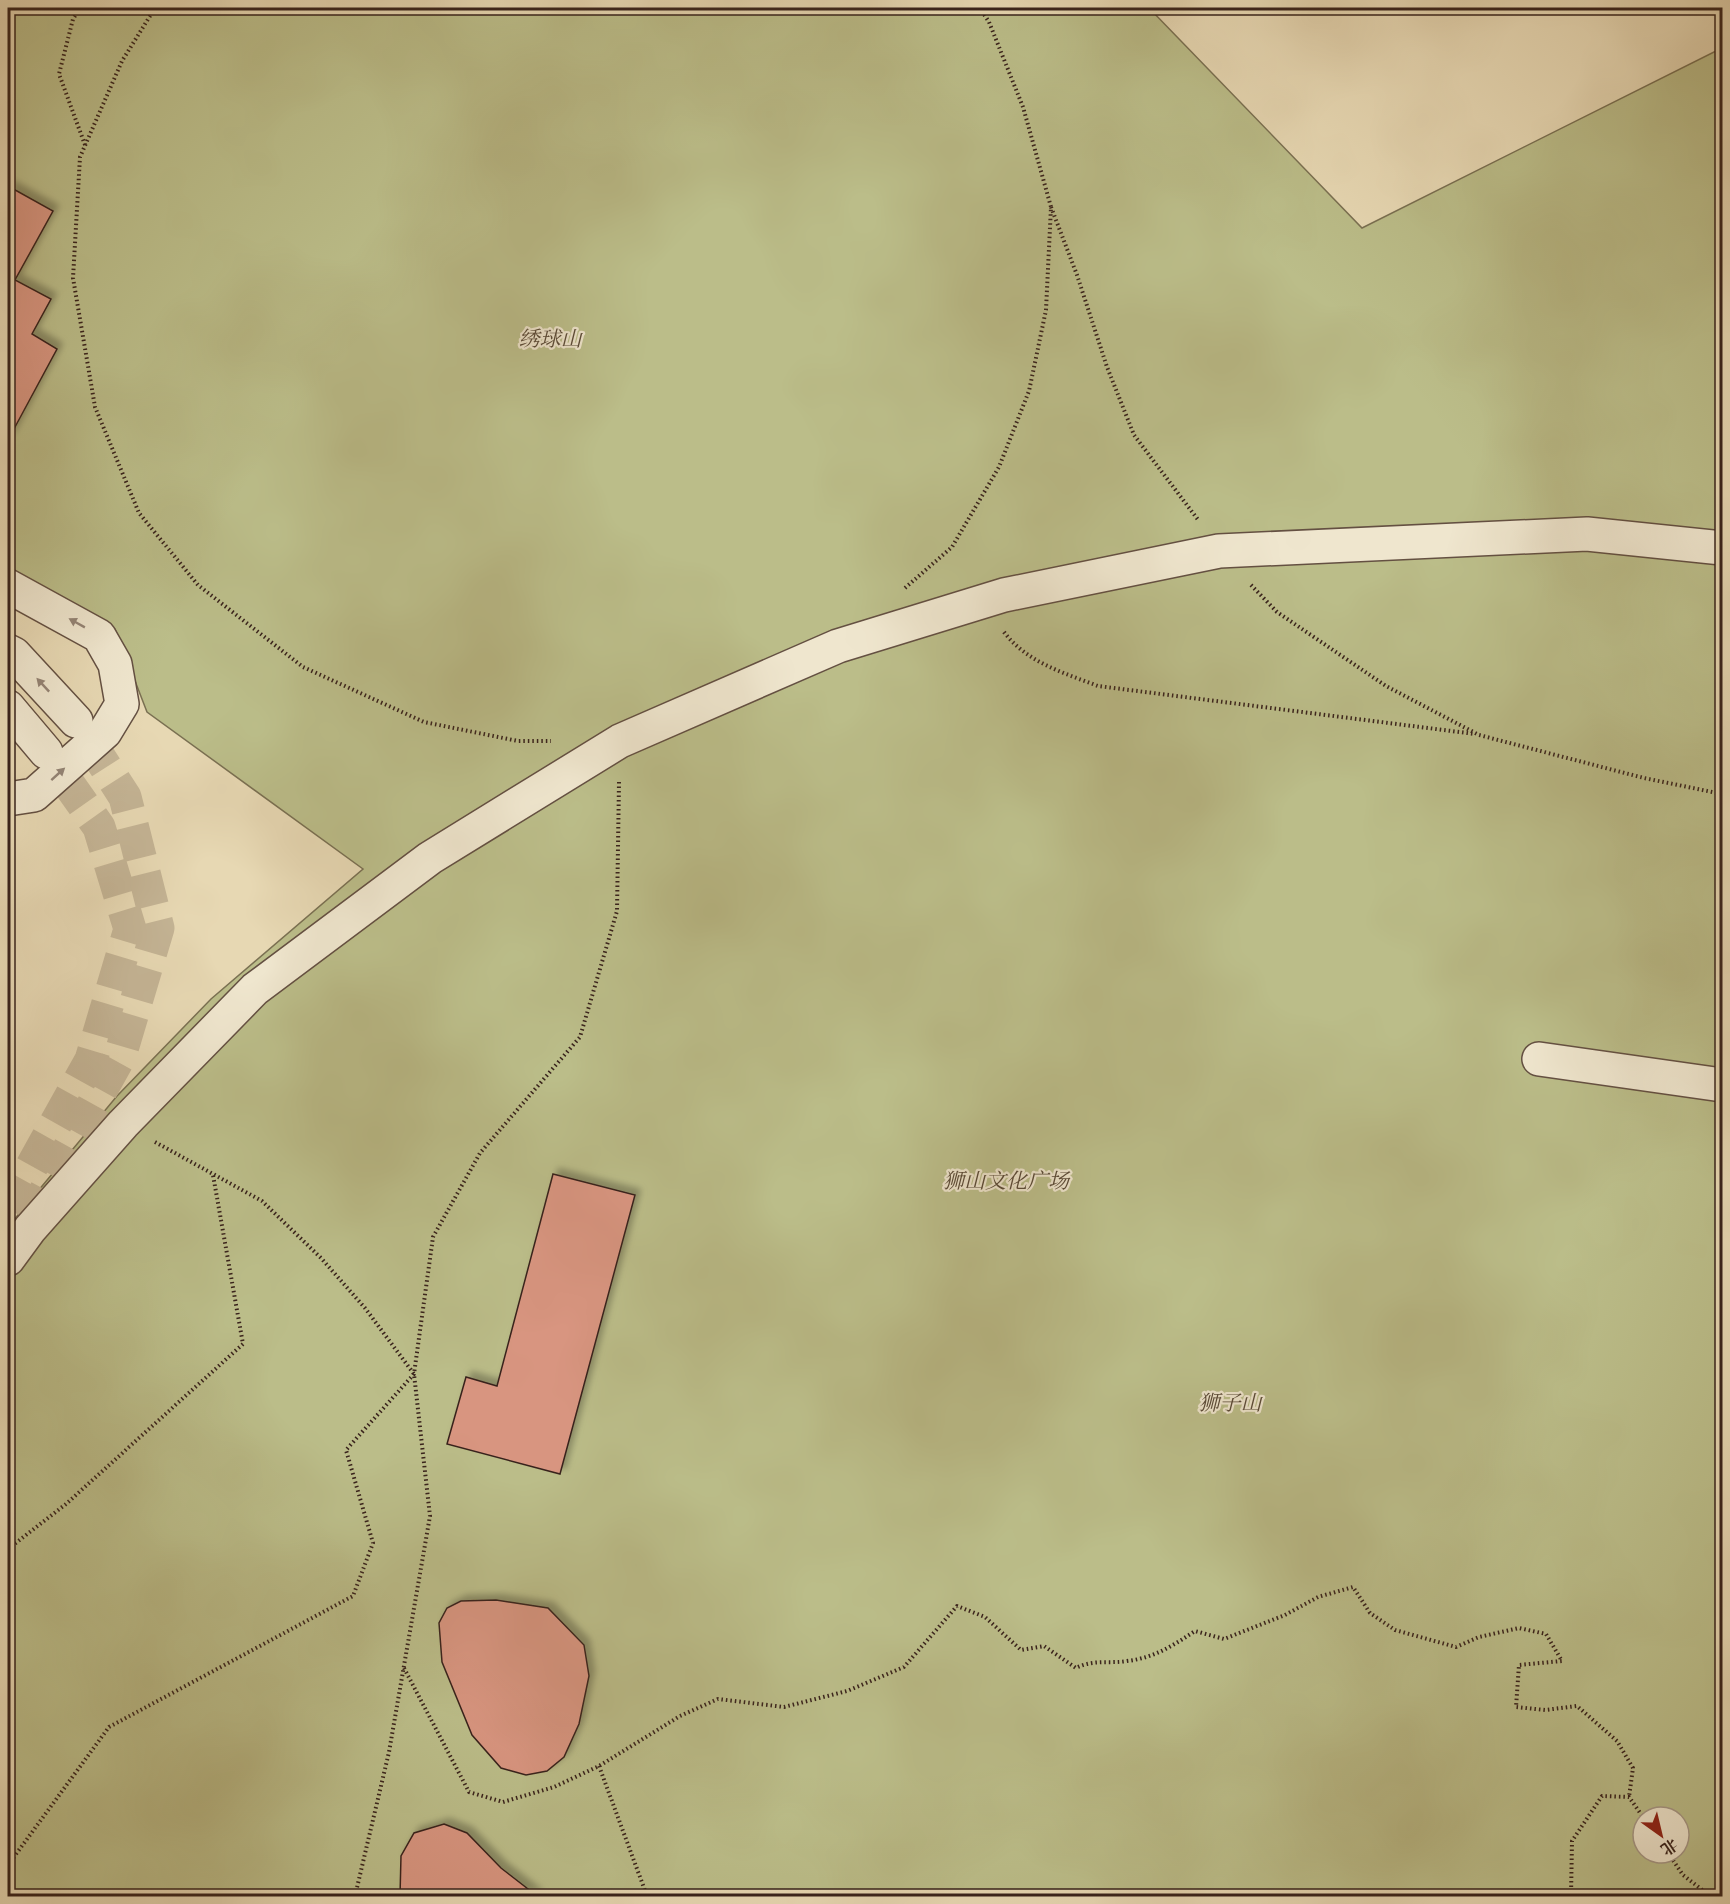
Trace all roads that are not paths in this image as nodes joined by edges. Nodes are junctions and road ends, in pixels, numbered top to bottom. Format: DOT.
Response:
graph roads {
  1 [pos="1722,548"];
  2 [pos="8,586"];
  3 [pos="8,651"];
  4 [pos="8,707"];
  5 [pos="76,721"];
  6 [pos="46,752"];
  7 [pos="8,799"];
  8 [pos="1539,1059"];
  9 [pos="1722,1084"];
  10 [pos="8,1259"];
  1 -- 10 [label="street"];
  7 -- 2 [label="street, one-way"];
  5 -- 3 [label="street, one-way"];
  4 -- 6 [label="street"];
  8 -- 9 [label="street"];
}
